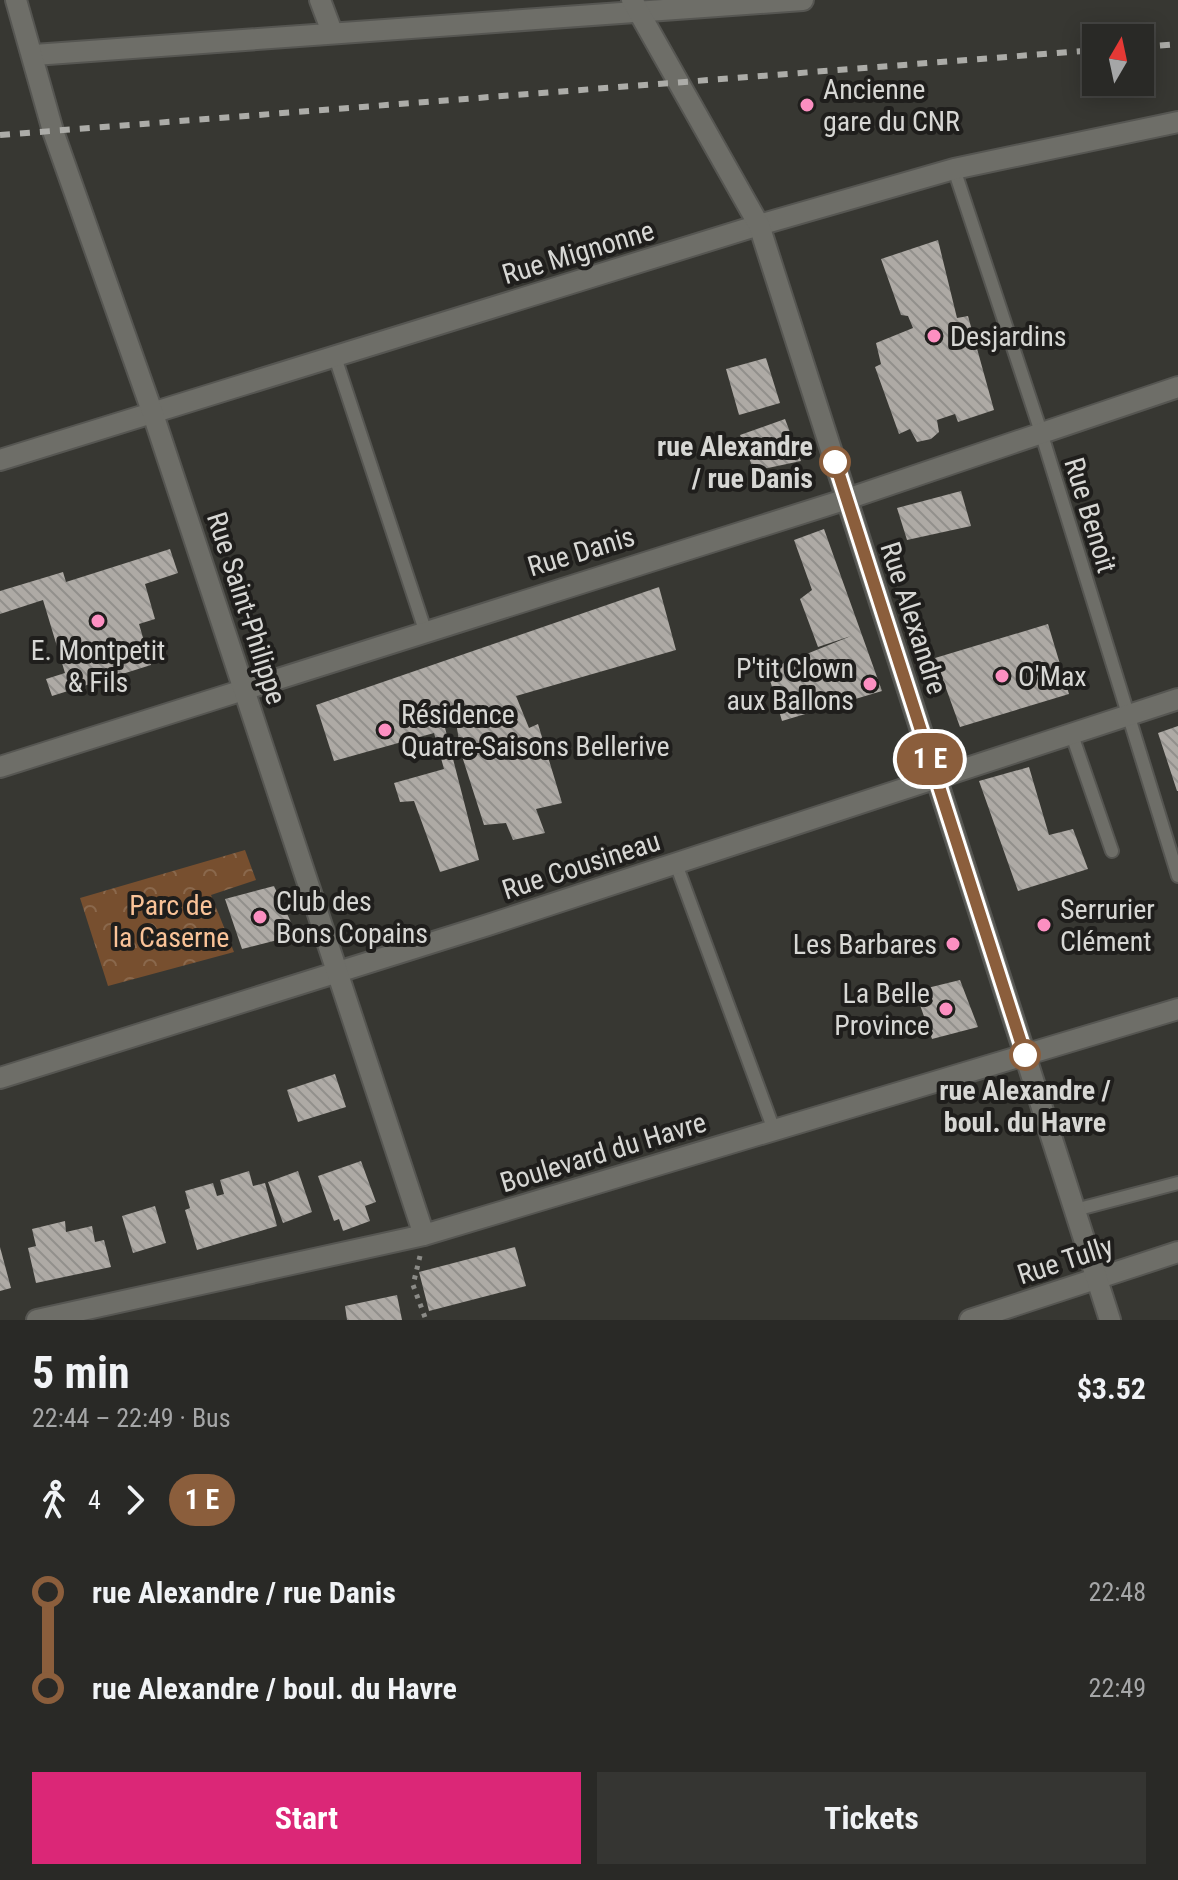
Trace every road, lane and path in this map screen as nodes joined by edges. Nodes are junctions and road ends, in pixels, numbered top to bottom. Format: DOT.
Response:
graph roads {
  1 [pos="16,0"];
  2 [pos="320,0"];
  3 [pos="803,0"];
  4 [pos="635,6"];
  5 [pos="332,32"];
  6 [pos="34,55"];
  7 [pos="1178,122"];
  8 [pos="954,169"];
  9 [pos="759,225"];
  10 [pos="335,357"];
  11 [pos="1178,387"];
  12 [pos="153,414"];
  13 [pos="1041,432"];
  14 [pos="0,460"];
  15 [pos="847,499"];
  16 [pos="425,630"];
  17 [pos="244,689"];
  18 [pos="1178,699"];
  19 [pos="1127,717"];
  20 [pos="1072,735"];
  21 [pos="0,767"];
  22 [pos="936,779"];
  23 [pos="1112,851"];
  24 [pos="676,864"];
  25 [pos="1177,870"];
  26 [pos="338,972"];
  27 [pos="1178,1009"];
  28 [pos="1025,1055"];
  29 [pos="0,1078"];
  30 [pos="774,1130"];
  31 [pos="1178,1183"];
  32 [pos="1075,1210"];
  33 [pos="424,1235"];
  34 [pos="1178,1252"];
  35 [pos="1097,1279"];
  36 [pos="37,1320"];
  37 [pos="426,1320"];
  38 [pos="970,1320"];
  39 [pos="1110,1320"];
  1 -- 6 [label="street, Rue Saint-Philippe"];
  2 -- 5 [label="street"];
  3 -- 4 [label="street"];
  4 -- 5 [label="street"];
  4 -- 9 [label="street, Rue Alexandre"];
  5 -- 6 [label="street"];
  6 -- 12 [label="street, Rue Saint-Philippe"];
  7 -- 8 [label="street, Rue Mignonne"];
  8 -- 9 [label="street, Rue Mignonne"];
  8 -- 13 [label="lane, Rue Benoit"];
  9 -- 10 [label="street, Rue Mignonne"];
  9 -- 15 [label="street, Rue Alexandre"];
  10 -- 12 [label="street, Rue Mignonne"];
  10 -- 16 [label="lane"];
  11 -- 13 [label="street, Rue Danis"];
  12 -- 14 [label="street, Rue Mignonne"];
  12 -- 17 [label="street, Rue Saint-Philippe"];
  13 -- 15 [label="street, Rue Danis"];
  13 -- 19 [label="lane, Rue Benoit"];
  15 -- 16 [label="street, Rue Danis"];
  15 -- 22 [label="street, Rue Alexandre"];
  16 -- 17 [label="street, Rue Danis"];
  17 -- 21 [label="street, Rue Danis"];
  17 -- 26 [label="street, Rue Saint-Philippe"];
  18 -- 19 [label="street, Rue Cousineau"];
  19 -- 20 [label="street, Rue Cousineau"];
  19 -- 25 [label="lane, Rue Benoit"];
  20 -- 22 [label="street, Rue Cousineau"];
  20 -- 23 [label="lane"];
  22 -- 24 [label="street, Rue Cousineau"];
  22 -- 28 [label="street, Rue Alexandre"];
  24 -- 26 [label="street, Rue Cousineau"];
  24 -- 30 [label="lane"];
  26 -- 29 [label="street, Rue Cousineau"];
  26 -- 33 [label="street, Rue Saint-Philippe"];
  27 -- 28 [label="street, Boulevard du Havre"];
  28 -- 30 [label="street, Boulevard du Havre"];
  28 -- 32 [label="street, Rue Alexandre"];
  30 -- 33 [label="street, Boulevard du Havre"];
  31 -- 32 [label="lane"];
  32 -- 35 [label="street, Rue Alexandre"];
  33 -- 36 [label="street, Boulevard du Havre"];
  33 -- 37 [label="path"];
  34 -- 35 [label="street, Rue Tully"];
  35 -- 38 [label="street, Rue Tully"];
  35 -- 39 [label="street, Rue Alexandre"];
}
